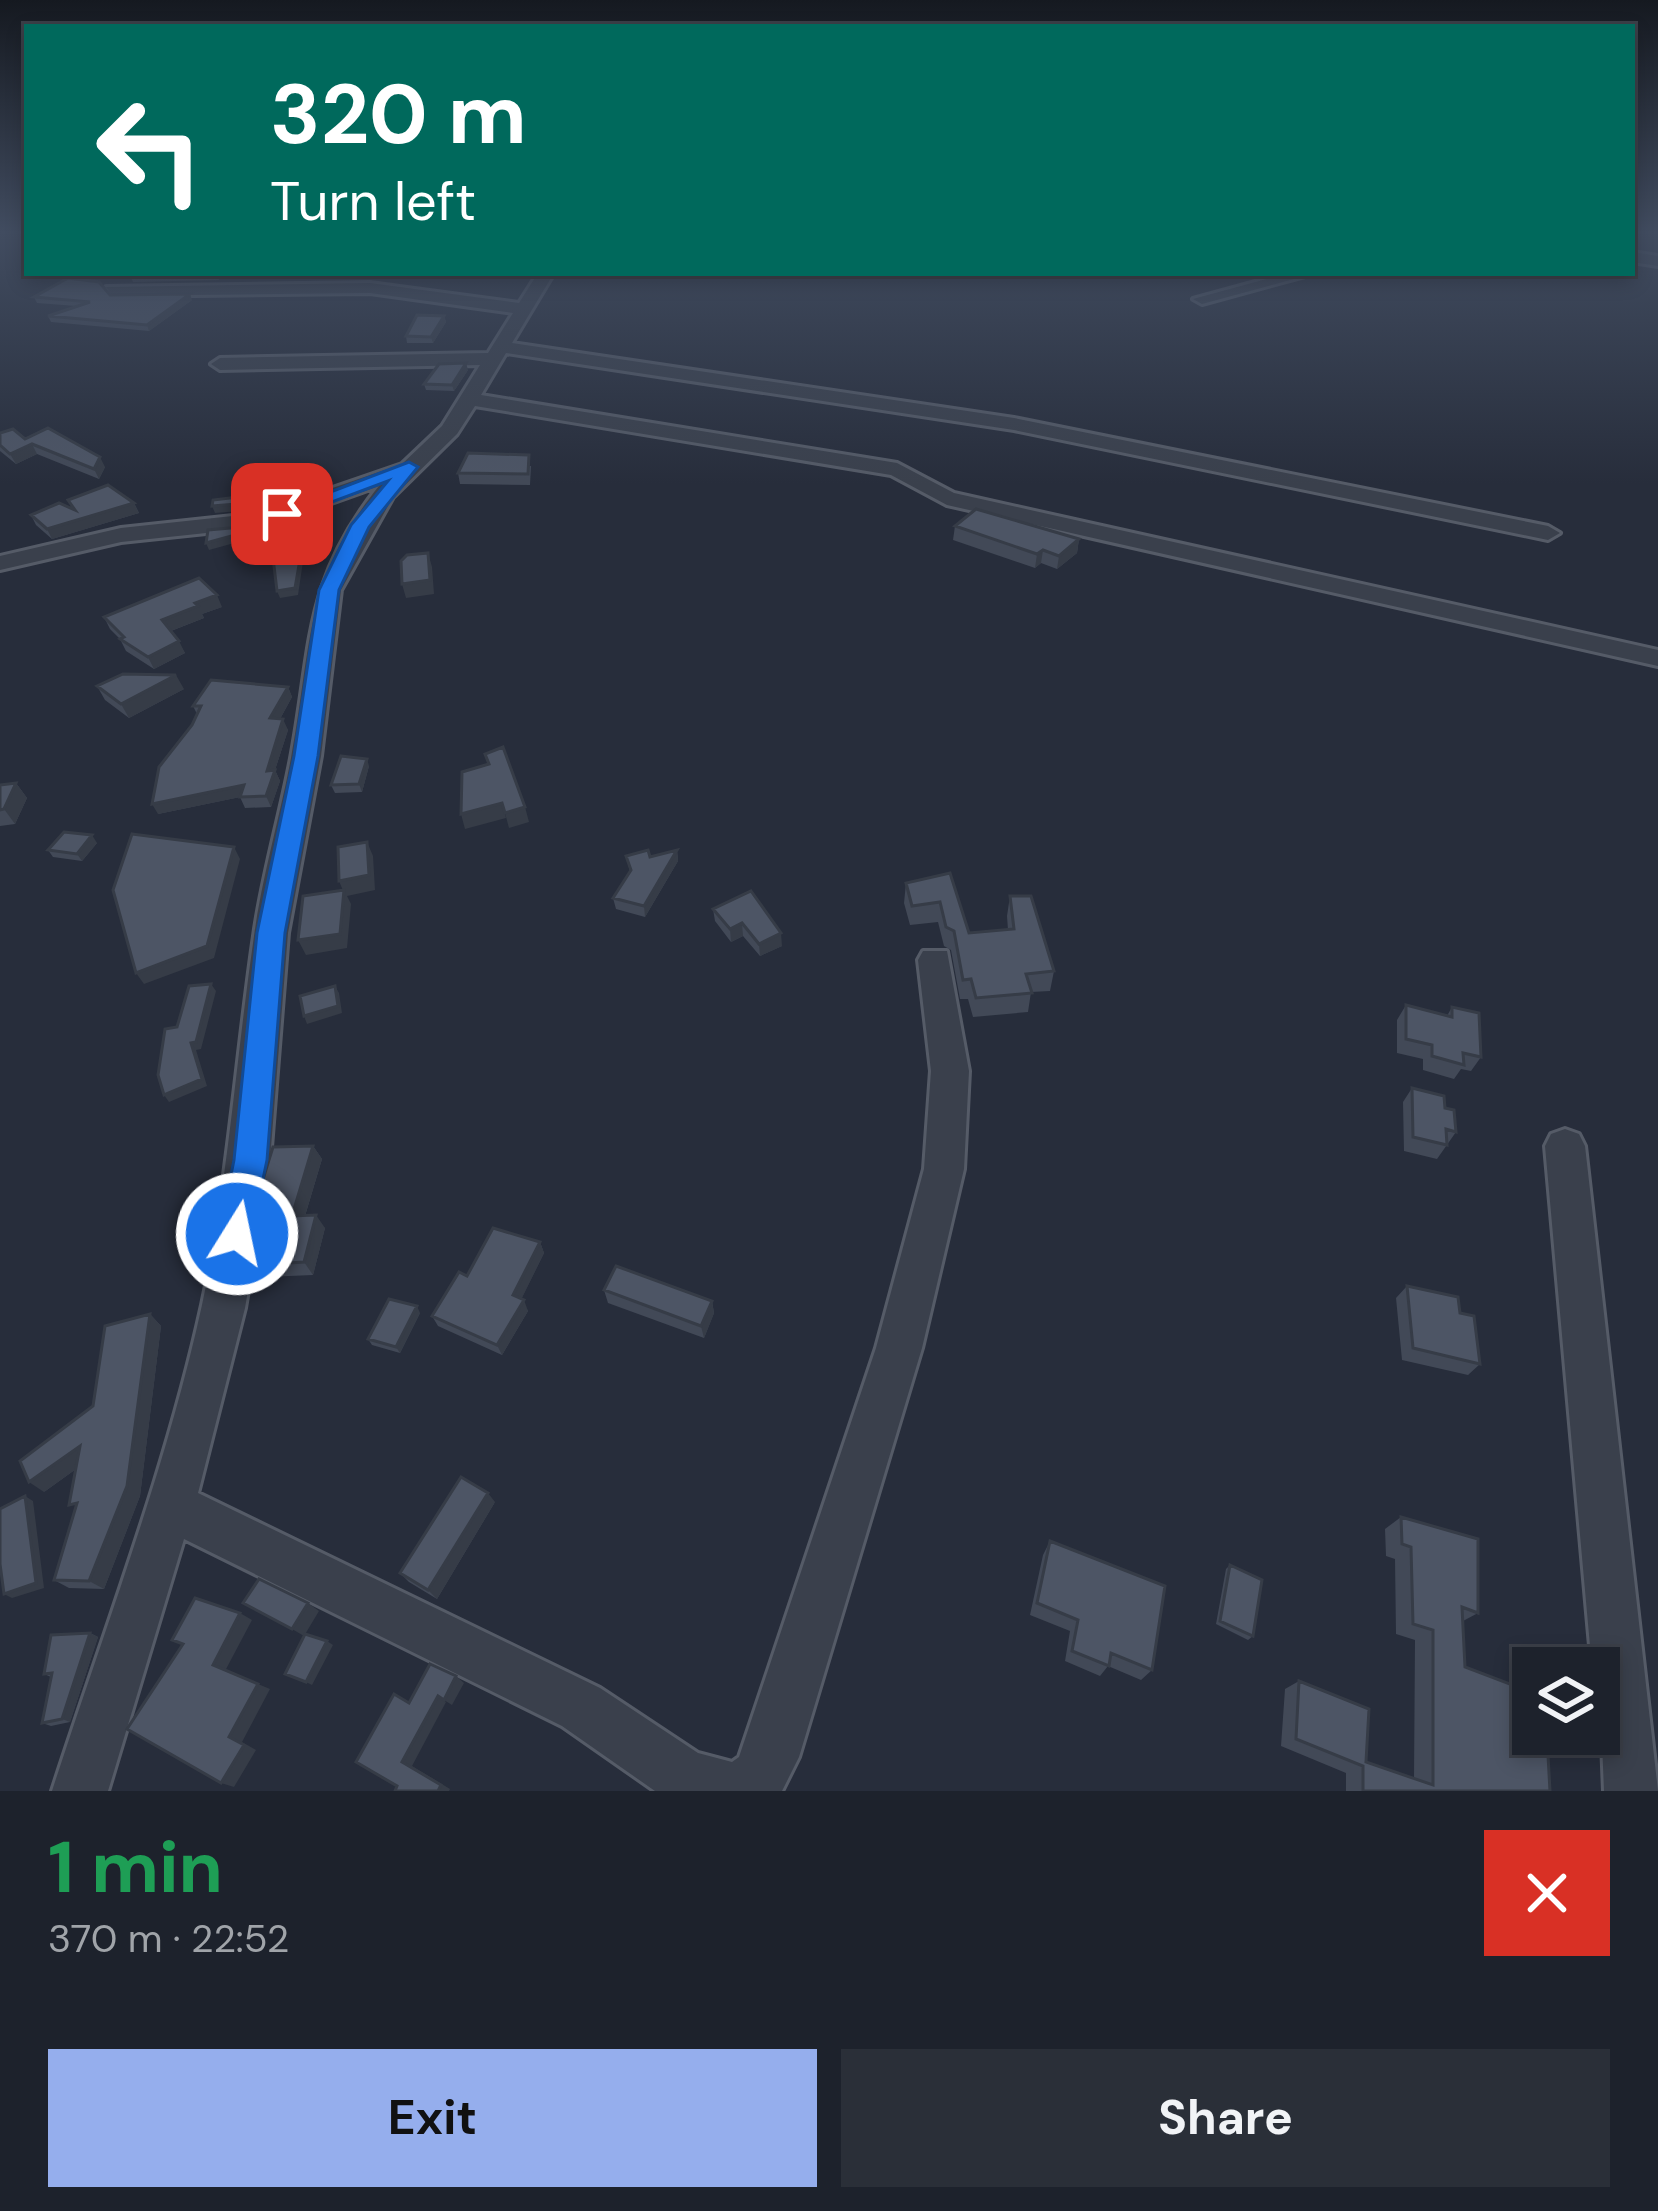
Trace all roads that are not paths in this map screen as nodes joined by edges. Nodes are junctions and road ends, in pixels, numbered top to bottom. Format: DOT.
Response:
graph roads {
  1 [pos="520,317"];
  2 [pos="496,353"];
  3 [pos="220,364"];
  4 [pos="470,399"];
  5 [pos="409,467"];
  6 [pos="1548,533"];
  7 [pos="0,563"];
  8 [pos="1658,658"];
  9 [pos="935,960"];
  10 [pos="1565,1146"];
  11 [pos="171,1506"];
  12 [pos="80,1791"];
  13 [pos="737,1791"];
  14 [pos="1632,1791"];
  1 -- 2 [label="street"];
  2 -- 3 [label="street"];
  2 -- 4 [label="street"];
  2 -- 6 [label="street"];
  4 -- 5 [label="street"];
  4 -- 8 [label="street"];
  5 -- 7 [label="street"];
  5 -- 11 [label="street"];
  9 -- 13 [label="street"];
  10 -- 14 [label="street"];
  11 -- 12 [label="street"];
  11 -- 13 [label="street"];
}
